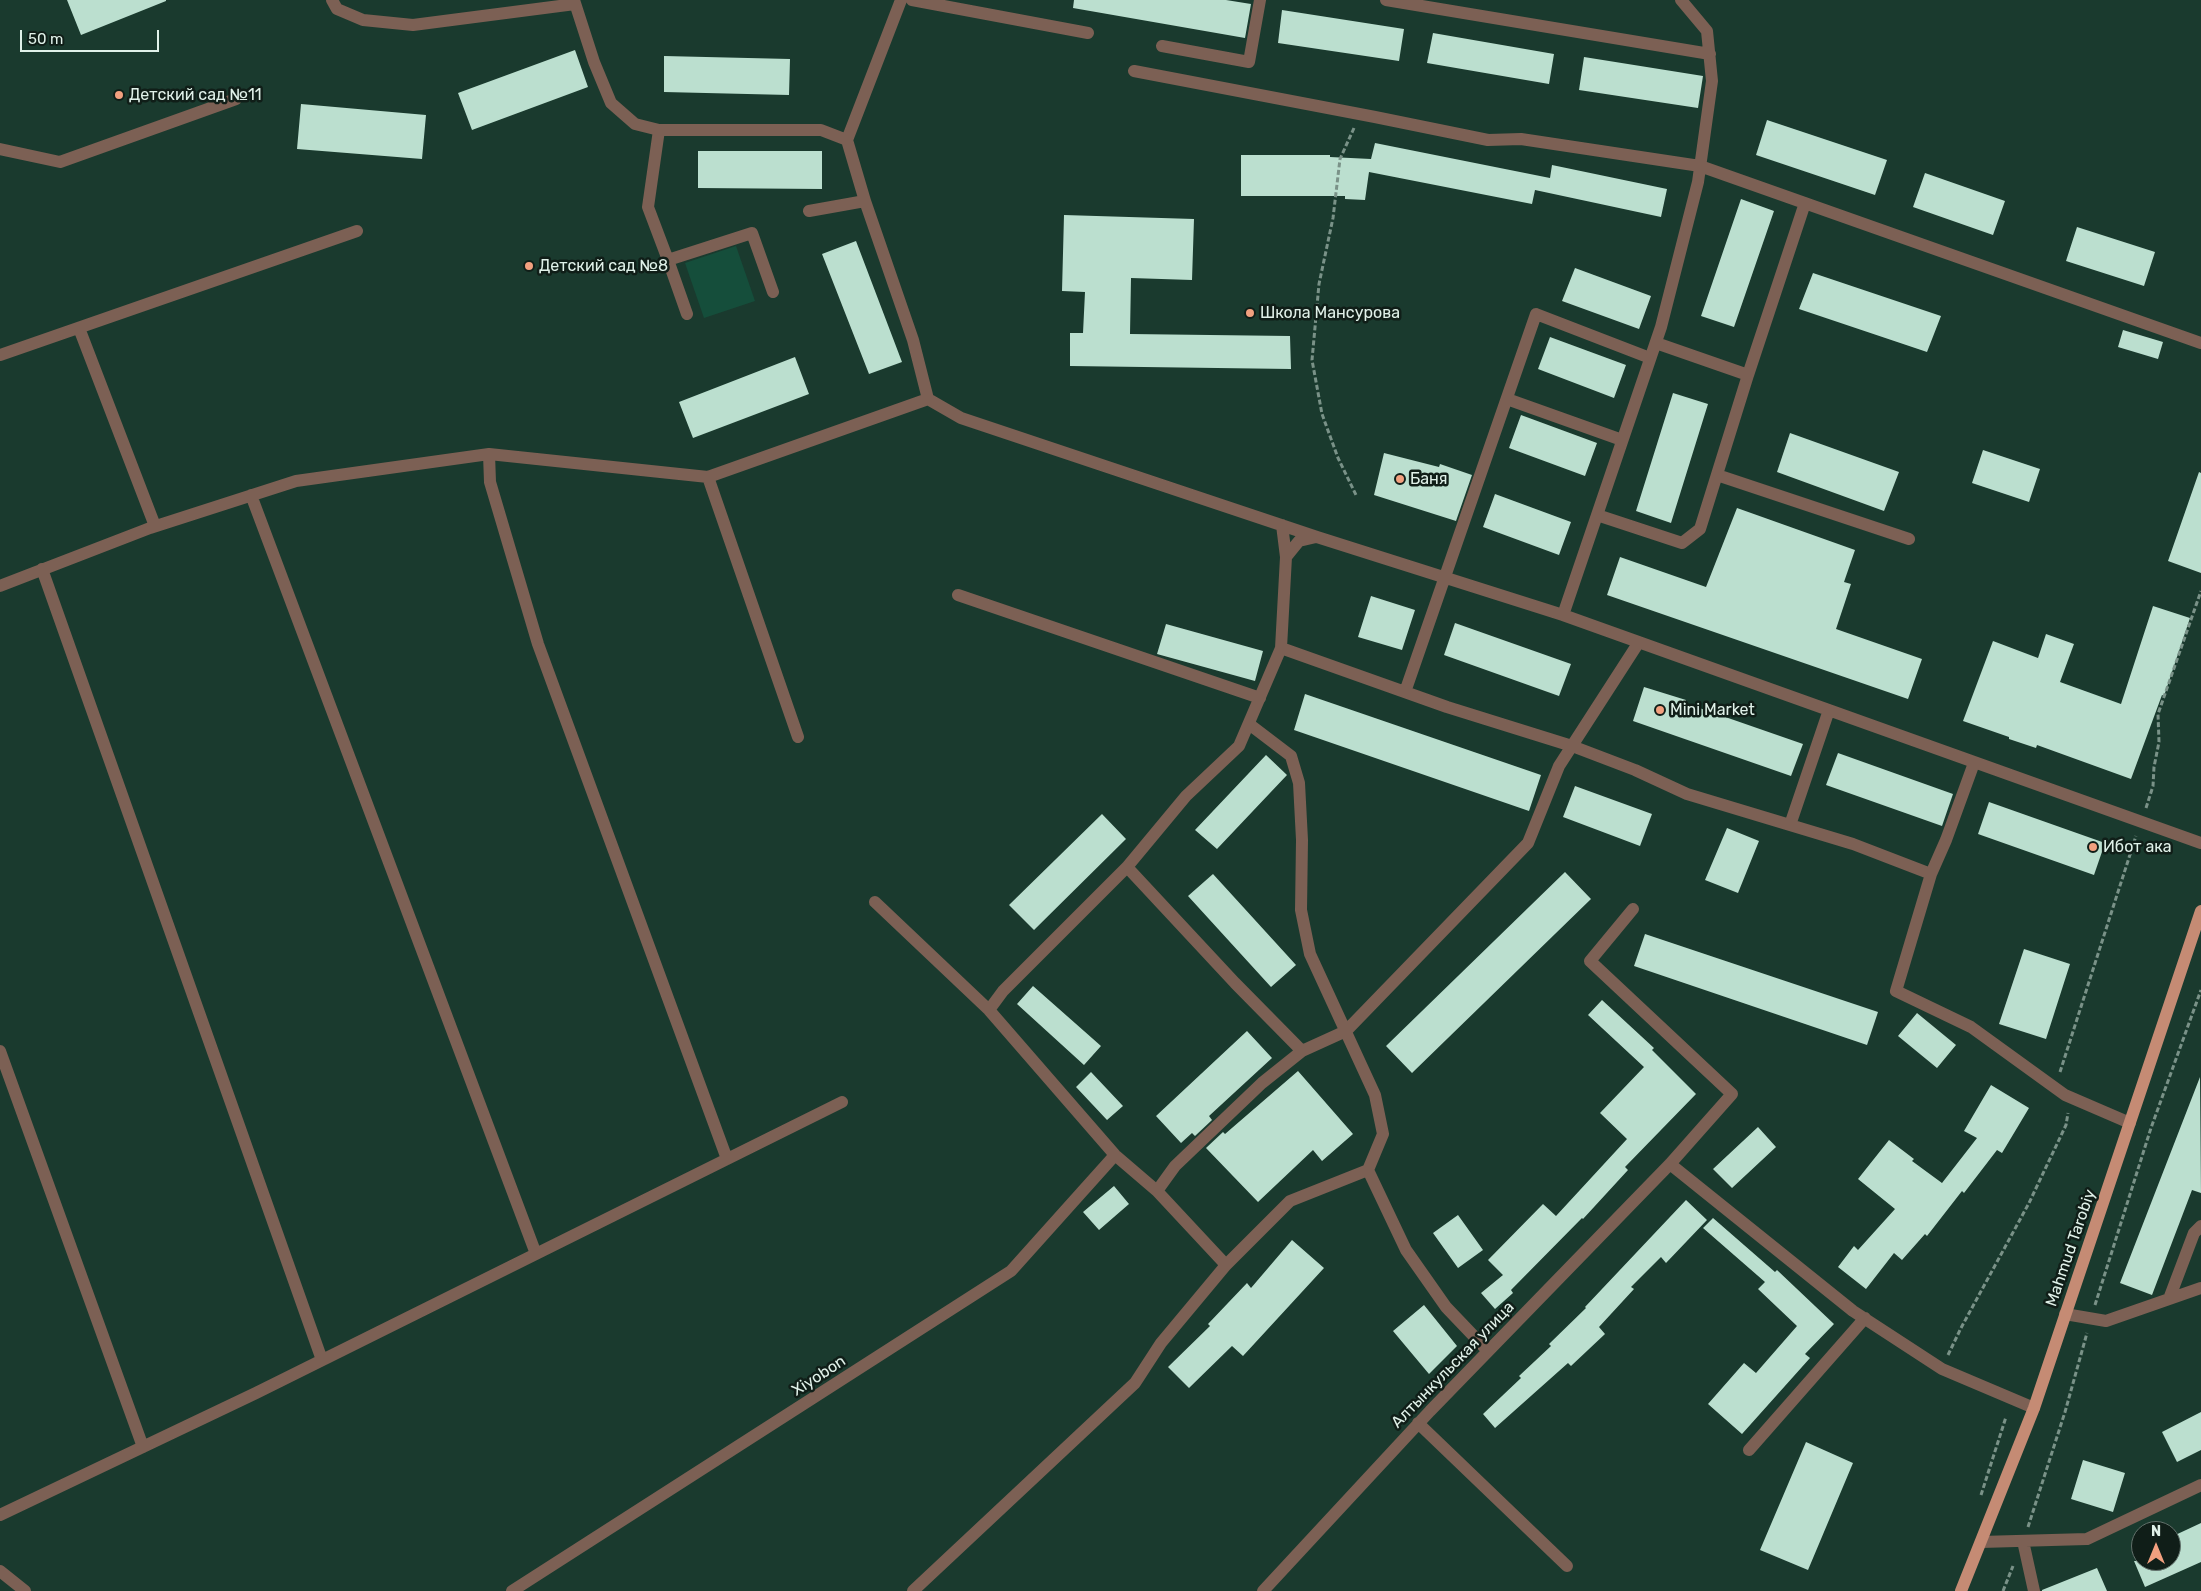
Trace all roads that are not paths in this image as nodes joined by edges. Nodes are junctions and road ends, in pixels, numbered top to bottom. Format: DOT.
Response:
graph roads {
  1 [pos="332,0"];
  2 [pos="900,0"];
  3 [pos="912,0"];
  4 [pos="1260,0"];
  5 [pos="1386,0"];
  6 [pos="1681,0"];
  7 [pos="574,2"];
  8 [pos="1088,33"];
  9 [pos="1162,46"];
  10 [pos="1710,54"];
  11 [pos="1134,72"];
  12 [pos="236,99"];
  13 [pos="659,130"];
  14 [pos="847,140"];
  15 [pos="0,149"];
  16 [pos="1700,166"];
  17 [pos="865,201"];
  18 [pos="1805,204"];
  19 [pos="809,211"];
  20 [pos="357,231"];
  21 [pos="668,260"];
  22 [pos="773,292"];
  23 [pos="687,314"];
  24 [pos="79,328"];
  25 [pos="1656,342"];
  26 [pos="2201,343"];
  27 [pos="0,355"];
  28 [pos="1650,358"];
  29 [pos="1748,374"];
  30 [pos="1507,398"];
  31 [pos="928,399"];
  32 [pos="1622,440"];
  33 [pos="490,454"];
  34 [pos="1717,475"];
  35 [pos="708,477"];
  36 [pos="251,496"];
  37 [pos="1597,514"];
  38 [pos="1282,525"];
  39 [pos="155,526"];
  40 [pos="1317,537"];
  41 [pos="1909,540"];
  42 [pos="1286,557"];
  43 [pos="42,569"];
  44 [pos="1444,578"];
  45 [pos="0,586"];
  46 [pos="958,596"];
  47 [pos="1563,616"];
  48 [pos="1639,642"];
  49 [pos="1281,648"];
  50 [pos="1405,692"];
  51 [pos="1260,698"];
  52 [pos="1830,710"];
  53 [pos="1249,724"];
  54 [pos="798,737"];
  55 [pos="1572,746"];
  56 [pos="1974,762"];
  57 [pos="1790,825"];
  58 [pos="2201,843"];
  59 [pos="1127,867"];
  60 [pos="1931,874"];
  61 [pos="875,902"];
  62 [pos="1632,909"];
  63 [pos="2201,911"];
  64 [pos="988,1010"];
  65 [pos="1346,1032"];
  66 [pos="0,1051"];
  67 [pos="1302,1051"];
  68 [pos="842,1102"];
  69 [pos="2130,1123"];
  70 [pos="1115,1155"];
  71 [pos="726,1159"];
  72 [pos="1670,1164"];
  73 [pos="1368,1170"];
  74 [pos="1157,1191"];
  75 [pos="2201,1226"];
  76 [pos="536,1254"];
  77 [pos="1226,1265"];
  78 [pos="2201,1288"];
  79 [pos="2169,1300"];
  80 [pos="2065,1314"];
  81 [pos="1865,1318"];
  82 [pos="1488,1351"];
  83 [pos="322,1360"];
  84 [pos="2034,1408"];
  85 [pos="1418,1424"];
  86 [pos="143,1447"];
  87 [pos="1749,1450"];
  88 [pos="2201,1485"];
  89 [pos="0,1515"];
  90 [pos="2023,1541"];
  91 [pos="1981,1542"];
  92 [pos="1567,1566"];
  93 [pos="0,1571"];
  94 [pos="25,1591"];
  95 [pos="512,1591"];
  96 [pos="913,1591"];
  97 [pos="1263,1591"];
  98 [pos="1961,1591"];
  99 [pos="2034,1591"];
  1 -- 7 [label="street"];
  2 -- 14 [label="street"];
  3 -- 8 [label="street"];
  4 -- 9 [label="street"];
  5 -- 10 [label="street"];
  6 -- 10 [label="street"];
  7 -- 13 [label="street"];
  10 -- 16 [label="street"];
  11 -- 16 [label="street"];
  12 -- 15 [label="street"];
  13 -- 14 [label="street"];
  13 -- 21 [label="street"];
  14 -- 17 [label="street"];
  16 -- 18 [label="street"];
  16 -- 25 [label="street"];
  17 -- 19 [label="street"];
  17 -- 31 [label="street"];
  18 -- 26 [label="street"];
  18 -- 29 [label="street"];
  20 -- 24 [label="street"];
  21 -- 22 [label="street"];
  21 -- 23 [label="street"];
  24 -- 27 [label="street"];
  24 -- 39 [label="street"];
  25 -- 28 [label="street"];
  25 -- 29 [label="street"];
  28 -- 30 [label="street"];
  28 -- 32 [label="street"];
  29 -- 34 [label="street"];
  30 -- 32 [label="street"];
  30 -- 44 [label="street"];
  31 -- 35 [label="street"];
  31 -- 38 [label="street"];
  32 -- 37 [label="street"];
  33 -- 35 [label="street"];
  33 -- 36 [label="street"];
  33 -- 71 [label="street"];
  34 -- 37 [label="street"];
  34 -- 41 [label="street"];
  35 -- 54 [label="street"];
  36 -- 39 [label="street"];
  36 -- 76 [label="street"];
  37 -- 47 [label="street"];
  38 -- 40 [label="street"];
  38 -- 42 [label="street"];
  39 -- 43 [label="street"];
  40 -- 42 [label="street"];
  40 -- 44 [label="street"];
  42 -- 49 [label="street"];
  43 -- 45 [label="street"];
  43 -- 83 [label="street"];
  44 -- 47 [label="street"];
  44 -- 50 [label="street"];
  46 -- 51 [label="street"];
  47 -- 48 [label="street"];
  48 -- 52 [label="street"];
  48 -- 55 [label="street"];
  49 -- 50 [label="street"];
  49 -- 51 [label="street"];
  50 -- 55 [label="street"];
  51 -- 53 [label="street"];
  52 -- 56 [label="street"];
  52 -- 57 [label="street"];
  53 -- 59 [label="street"];
  53 -- 65 [label="street"];
  55 -- 57 [label="street"];
  55 -- 65 [label="street"];
  56 -- 58 [label="street"];
  56 -- 60 [label="street"];
  57 -- 60 [label="street"];
  59 -- 64 [label="street"];
  59 -- 67 [label="street"];
  60 -- 69 [label="street"];
  61 -- 64 [label="street"];
  62 -- 72 [label="street, Алтынкульская улица"];
  63 -- 69 [label="main road, Mahmud Tarobiy"];
  64 -- 70 [label="street"];
  65 -- 67 [label="street"];
  65 -- 73 [label="street"];
  66 -- 86 [label="street"];
  67 -- 74 [label="street"];
  68 -- 71 [label="street"];
  69 -- 80 [label="main road, Mahmud Tarobiy"];
  70 -- 74 [label="street"];
  70 -- 95 [label="street, Xiyobon"];
  71 -- 76 [label="street"];
  72 -- 81 [label="street"];
  72 -- 82 [label="street, Алтынкульская улица"];
  73 -- 77 [label="street"];
  73 -- 82 [label="street"];
  74 -- 77 [label="street"];
  75 -- 79 [label="street"];
  76 -- 83 [label="street"];
  77 -- 96 [label="street"];
  78 -- 79 [label="street"];
  79 -- 80 [label="street"];
  80 -- 84 [label="main road, Mahmud Tarobiy"];
  81 -- 84 [label="street"];
  81 -- 87 [label="street"];
  82 -- 85 [label="street, Алтынкульская улица"];
  83 -- 86 [label="street"];
  84 -- 91 [label="main road, Mahmud Tarobiy"];
  85 -- 92 [label="street"];
  85 -- 97 [label="street, Алтынкульская улица"];
  86 -- 89 [label="street"];
  88 -- 90 [label="street"];
  90 -- 91 [label="street"];
  90 -- 99 [label="street"];
  91 -- 98 [label="main road, Mahmud Tarobiy"];
  93 -- 94 [label="street"];
}
